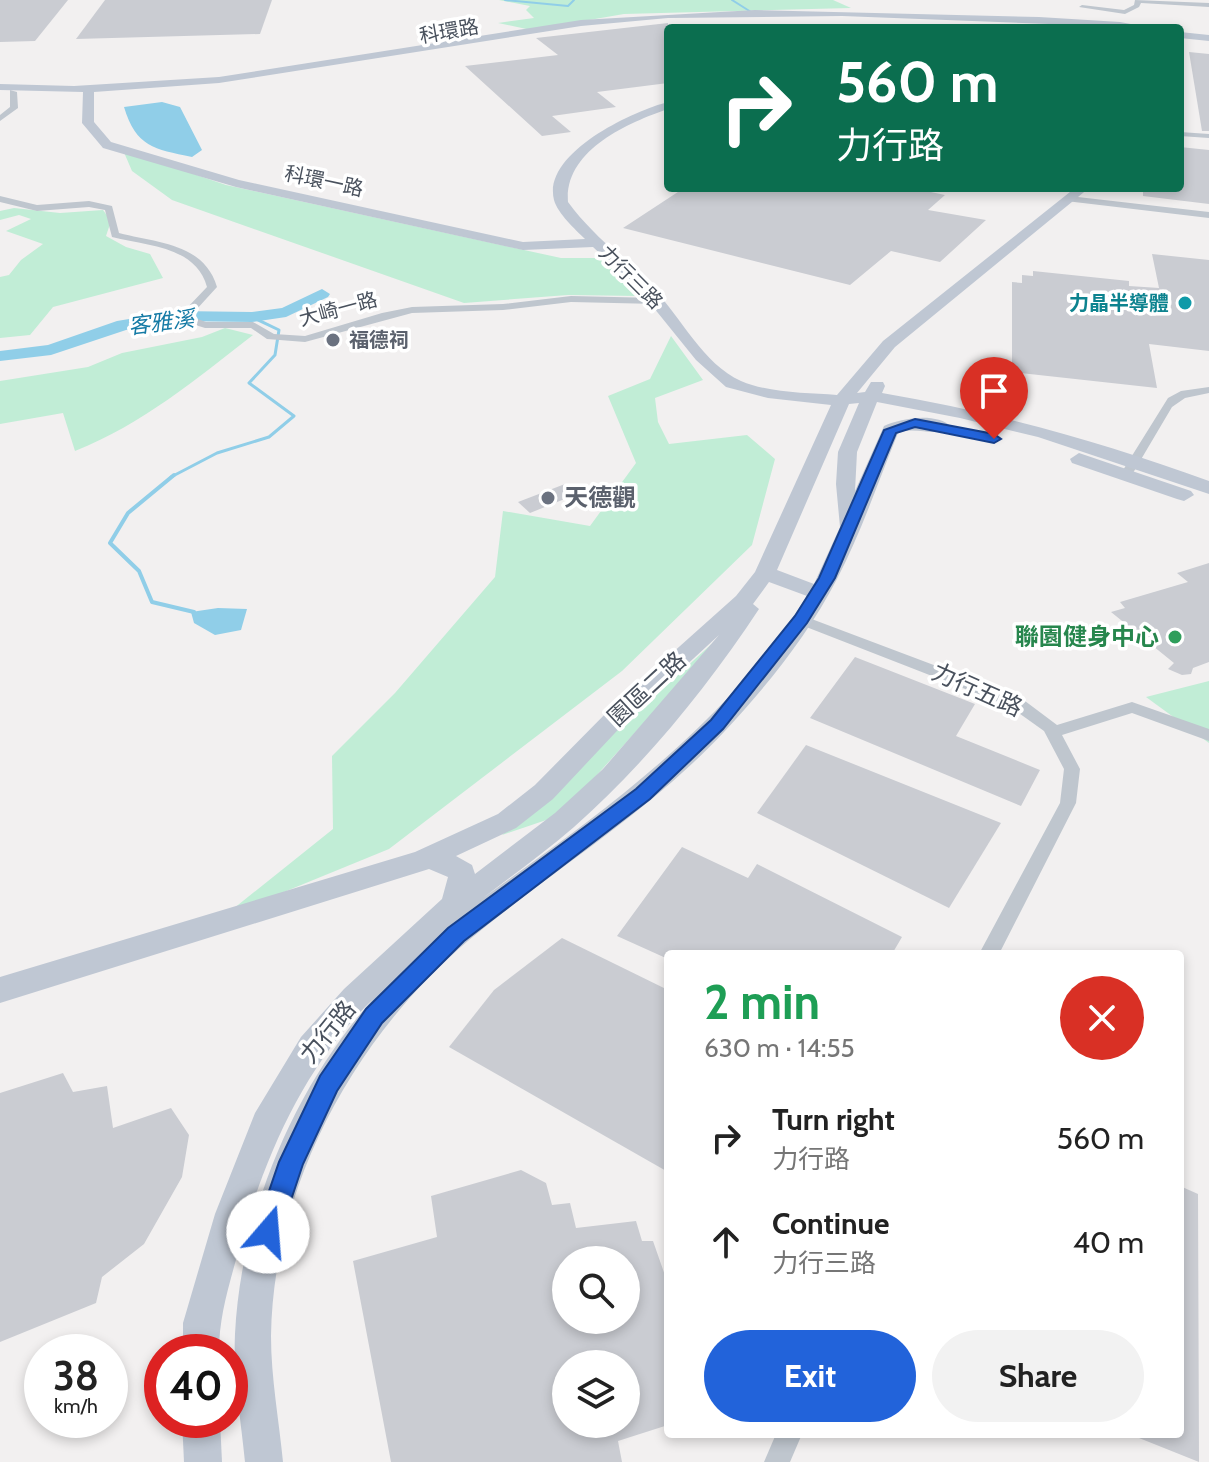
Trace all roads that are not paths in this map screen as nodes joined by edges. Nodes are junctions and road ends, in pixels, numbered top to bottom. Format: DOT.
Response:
graph roads {
  1 [pos="855,0"];
  2 [pos="1075,0"];
  3 [pos="1138,1"];
  4 [pos="1209,5"];
  5 [pos="834,13"];
  6 [pos="893,15"];
  7 [pos="1079,19"];
  8 [pos="1103,24"];
  9 [pos="1117,24"];
  10 [pos="1184,34"];
  11 [pos="1209,37"];
  12 [pos="0,89"];
  13 [pos="13,92"];
  14 [pos="93,92"];
  15 [pos="664,106"];
  16 [pos="0,119"];
  17 [pos="1184,134"];
  18 [pos="1209,136"];
  19 [pos="1078,192"];
  20 [pos="0,199"];
  21 [pos="1069,199"];
  22 [pos="1209,215"];
  23 [pos="593,240"];
  24 [pos="529,247"];
  25 [pos="610,255"];
  26 [pos="657,301"];
  27 [pos="910,329"];
  28 [pos="1209,390"];
  29 [pos="842,400"];
  30 [pos="867,402"];
  31 [pos="943,427"];
  32 [pos="1131,468"];
  33 [pos="1209,488"];
  34 [pos="1209,504"];
  35 [pos="849,527"];
  36 [pos="765,573"];
  37 [pos="818,593"];
  38 [pos="801,620"];
  39 [pos="1053,732"];
  40 [pos="1209,735"];
  41 [pos="616,815"];
  42 [pos="564,820"];
  43 [pos="438,861"];
  44 [pos="452,907"];
  45 [pos="261,911"];
  46 [pos="991,950"];
  47 [pos="0,990"];
  48 [pos="201,1334"];
  49 [pos="787,1438"];
  50 [pos="264,1462"];
  51 [pos="777,1462"];
  1 -- 6 [label="street"];
  2 -- 7 [label="street"];
  3 -- 4 [label="street"];
  3 -- 7 [label="street"];
  5 -- 6 [label="street, 科環路"];
  5 -- 6 [label="street, 科環路"];
  5 -- 14 [label="street, 科環路"];
  6 -- 7 [label="street"];
  7 -- 8 [label="street"];
  7 -- 9 [label="street"];
  10 -- 11 [label="street"];
  12 -- 13 [label="street, 科環路"];
  12 -- 14 [label="street, 科環路"];
  13 -- 14 [label="street, 科環路"];
  13 -- 16 [label="street"];
  14 -- 23 [label="street, 科環一路"];
  14 -- 24 [label="street, 科環一路"];
  15 -- 23 [label="street, 力行三路"];
  17 -- 18 [label="street"];
  19 -- 21 [label="street, 園區二路"];
  20 -- 26 [label="street, 大崎一路"];
  21 -- 22 [label="street"];
  21 -- 27 [label="street, 園區二路"];
  23 -- 24 [label="street, 科環一路"];
  23 -- 25 [label="street, 力行三路"];
  24 -- 25 [label="street"];
  25 -- 26 [label="street, 力行三路"];
  26 -- 29 [label="street, 力行三路"];
  27 -- 29 [label="street, 園區二路"];
  27 -- 30 [label="street, 園區二路"];
  28 -- 32 [label="street"];
  29 -- 30 [label="street, 力行三路"];
  29 -- 36 [label="street, 園區二路"];
  30 -- 31 [label="street, 力行三路"];
  30 -- 32 [label="street, 力行三路"];
  30 -- 35 [label="street, 園區二路"];
  31 -- 32 [label="street, 力行三路"];
  31 -- 35 [label="street, 力行路"];
  32 -- 33 [label="street, 力行三路"];
  32 -- 34 [label="street, 力行三路"];
  35 -- 37 [label="street, 力行路"];
  36 -- 37 [label="street"];
  36 -- 42 [label="street, 力行路"];
  36 -- 45 [label="street, 園區二路"];
  37 -- 38 [label="street, 力行路"];
  38 -- 39 [label="street, 力行五路"];
  38 -- 41 [label="street, 力行路"];
  39 -- 40 [label="street"];
  39 -- 46 [label="street, 力行五路"];
  41 -- 42 [label="street, 園區二路"];
  41 -- 50 [label="street, 力行路"];
  42 -- 43 [label="street, 園區二路"];
  42 -- 44 [label="street, 力行路"];
  43 -- 44 [label="street"];
  43 -- 45 [label="street, 園區二路"];
  44 -- 48 [label="street, 力行路"];
  45 -- 47 [label="street, 園區二路"];
  49 -- 51 [label="street"];
}
